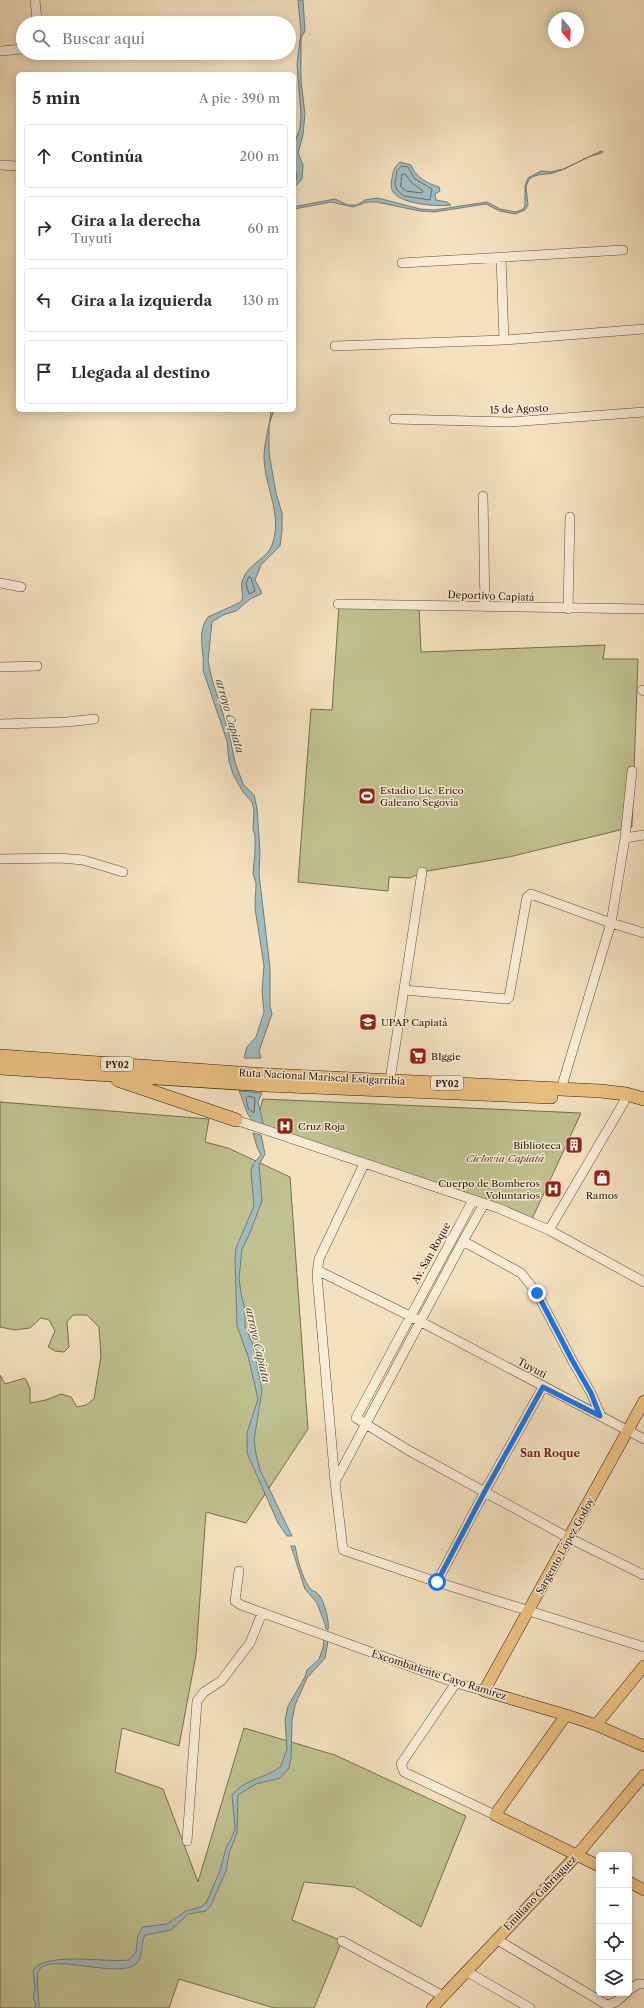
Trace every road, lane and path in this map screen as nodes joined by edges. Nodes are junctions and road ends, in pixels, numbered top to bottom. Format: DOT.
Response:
graph roads {
  1 [pos="35,0"];
  2 [pos="37,16"];
  3 [pos="16,50"];
  4 [pos="0,51"];
  5 [pos="0,165"];
  6 [pos="16,166"];
  7 [pos="624,250"];
  8 [pos="501,258"];
  9 [pos="402,264"];
  10 [pos="644,329"];
  11 [pos="504,340"];
  12 [pos="335,346"];
  13 [pos="644,412"];
  14 [pos="394,419"];
  15 [pos="483,496"];
  16 [pos="570,517"];
  17 [pos="0,583"];
  18 [pos="21,587"];
  19 [pos="338,604"];
  20 [pos="485,607"];
  21 [pos="568,609"];
  22 [pos="644,610"];
  23 [pos="37,666"];
  24 [pos="0,667"];
  25 [pos="94,719"];
  26 [pos="0,724"];
  27 [pos="632,771"];
  28 [pos="644,835"];
  29 [pos="625,838"];
  30 [pos="0,859"];
  31 [pos="123,872"];
  32 [pos="422,872"];
  33 [pos="611,923"];
  34 [pos="644,933"];
  35 [pos="404,990"];
  36 [pos="0,1056"];
  37 [pos="0,1068"];
  38 [pos="96,1074"];
  39 [pos="233,1077"];
  40 [pos="267,1080"];
  41 [pos="390,1080"];
  42 [pos="561,1089"];
  43 [pos="644,1099"];
  44 [pos="624,1102"];
  45 [pos="644,1108"];
  46 [pos="236,1120"];
  47 [pos="364,1164"];
  48 [pos="473,1200"];
  49 [pos="484,1204"];
  50 [pos="549,1230"];
  51 [pos="463,1241"];
  52 [pos="317,1270"];
  53 [pos="644,1282"];
  54 [pos="410,1316"];
  55 [pos="421,1322"];
  56 [pos="543,1387"];
  57 [pos="644,1401"];
  58 [pos="600,1416"];
  59 [pos="367,1424"];
  60 [pos="628,1430"];
  61 [pos="644,1439"];
  62 [pos="335,1482"];
  63 [pos="485,1491"];
  64 [pos="569,1538"];
  65 [pos="239,1571"];
  66 [pos="644,1575"];
  67 [pos="437,1582"];
  68 [pos="529,1611"];
  69 [pos="262,1613"];
  70 [pos="644,1647"];
  71 [pos="644,1666"];
  72 [pos="456,1683"];
  73 [pos="484,1691"];
  74 [pos="566,1715"];
  75 [pos="596,1725"];
  76 [pos="644,1746"];
  77 [pos="644,1775"];
  78 [pos="495,1814"];
  79 [pos="187,1841"];
  80 [pos="577,1855"];
  81 [pos="596,1864"];
  82 [pos="632,1884"];
  83 [pos="644,1890"];
  84 [pos="496,1939"];
  85 [pos="342,1941"];
  86 [pos="466,1971"];
  87 [pos="644,1984"];
  88 [pos="632,1988"];
  89 [pos="443,1996"];
  90 [pos="623,1996"];
  91 [pos="432,2008"];
  92 [pos="530,2008"];
  1 -- 2 [label="street"];
  3 -- 4 [label="street"];
  5 -- 6 [label="street"];
  7 -- 8 [label="street"];
  8 -- 9 [label="street"];
  8 -- 11 [label="street"];
  10 -- 11 [label="street"];
  11 -- 12 [label="street"];
  13 -- 14 [label="street, 15 de Agosto"];
  15 -- 20 [label="street"];
  16 -- 21 [label="street"];
  17 -- 18 [label="street"];
  19 -- 20 [label="street, Deportivo Capiatá"];
  20 -- 21 [label="street, Deportivo Capiatá"];
  21 -- 22 [label="street, Deportivo Capiatá"];
  23 -- 24 [label="street"];
  25 -- 26 [label="street"];
  27 -- 29 [label="street"];
  28 -- 29 [label="street"];
  29 -- 33 [label="street"];
  30 -- 31 [label="street"];
  32 -- 35 [label="street"];
  33 -- 34 [label="street"];
  33 -- 35 [label="street"];
  33 -- 42 [label="street"];
  35 -- 41 [label="street"];
  36 -- 39 [label="highway, Ruta Nacional Mariscal Estigarribia / PY02"];
  37 -- 38 [label="highway, Ruta Nacional Mariscal Estigarribia / PY02"];
  38 -- 39 [label="highway, Ruta Nacional Mariscal Estigarribia / PY02"];
  38 -- 46 [label="highway"];
  39 -- 40 [label="highway, Ruta Nacional Mariscal Estigarribia / PY02"];
  40 -- 41 [label="highway, Ruta Nacional Mariscal Estigarribia / PY02"];
  40 -- 44 [label="highway, Ruta Nacional Mariscal Estigarribia / PY02"];
  41 -- 42 [label="highway, Ruta Nacional Mariscal Estigarribia / PY02"];
  42 -- 43 [label="highway, Ruta Nacional Mariscal Estigarribia / PY02"];
  44 -- 45 [label="highway, Ruta Nacional Mariscal Estigarribia / PY02"];
  44 -- 50 [label="street"];
  46 -- 47 [label="street"];
  47 -- 48 [label="street"];
  47 -- 52 [label="street"];
  48 -- 49 [label="street"];
  48 -- 54 [label="street, Av. San Roque"];
  49 -- 50 [label="street"];
  49 -- 51 [label="street"];
  50 -- 53 [label="street"];
  51 -- 55 [label="street"];
  51 -- 58 [label="street"];
  52 -- 54 [label="street, Tuyuti"];
  52 -- 62 [label="street"];
  54 -- 55 [label="street, Tuyuti"];
  54 -- 59 [label="street, Av. San Roque"];
  55 -- 56 [label="street, Tuyuti"];
  55 -- 59 [label="street"];
  56 -- 58 [label="street, Tuyuti"];
  56 -- 63 [label="street"];
  57 -- 60 [label="main road, Sargento López Godoy"];
  58 -- 60 [label="street, Tuyuti"];
  59 -- 62 [label="street"];
  59 -- 63 [label="street"];
  60 -- 61 [label="street, Tuyuti"];
  60 -- 64 [label="main road, Sargento López Godoy"];
  62 -- 67 [label="street"];
  63 -- 64 [label="street"];
  63 -- 67 [label="street"];
  64 -- 66 [label="street"];
  64 -- 68 [label="main road, Sargento López Godoy"];
  65 -- 69 [label="street, Excombatiente Cayo Ramírez"];
  67 -- 68 [label="street"];
  68 -- 70 [label="street"];
  68 -- 73 [label="main road, Sargento López Godoy"];
  69 -- 72 [label="street, Excombatiente Cayo Ramírez"];
  69 -- 79 [label="street"];
  71 -- 75 [label="main road"];
  72 -- 73 [label="street, Excombatiente Cayo Ramírez"];
  72 -- 78 [label="street"];
  73 -- 74 [label="main road, Excombatiente Cayo Ramírez"];
  74 -- 75 [label="main road, Excombatiente Cayo Ramírez"];
  74 -- 78 [label="main road"];
  75 -- 76 [label="main road, Excombatiente Cayo Ramírez"];
  77 -- 80 [label="main road, Emiliano Gabriaguez"];
  78 -- 80 [label="main road"];
  80 -- 81 [label="main road"];
  80 -- 84 [label="main road, Emiliano Gabriaguez"];
  82 -- 83 [label="main road"];
  84 -- 86 [label="main road, Emiliano Gabriaguez"];
  84 -- 90 [label="street"];
  85 -- 89 [label="street"];
  86 -- 89 [label="main road, Emiliano Gabriaguez"];
  86 -- 92 [label="street"];
  87 -- 88 [label="street"];
  89 -- 91 [label="main road, Emiliano Gabriaguez"];
}
